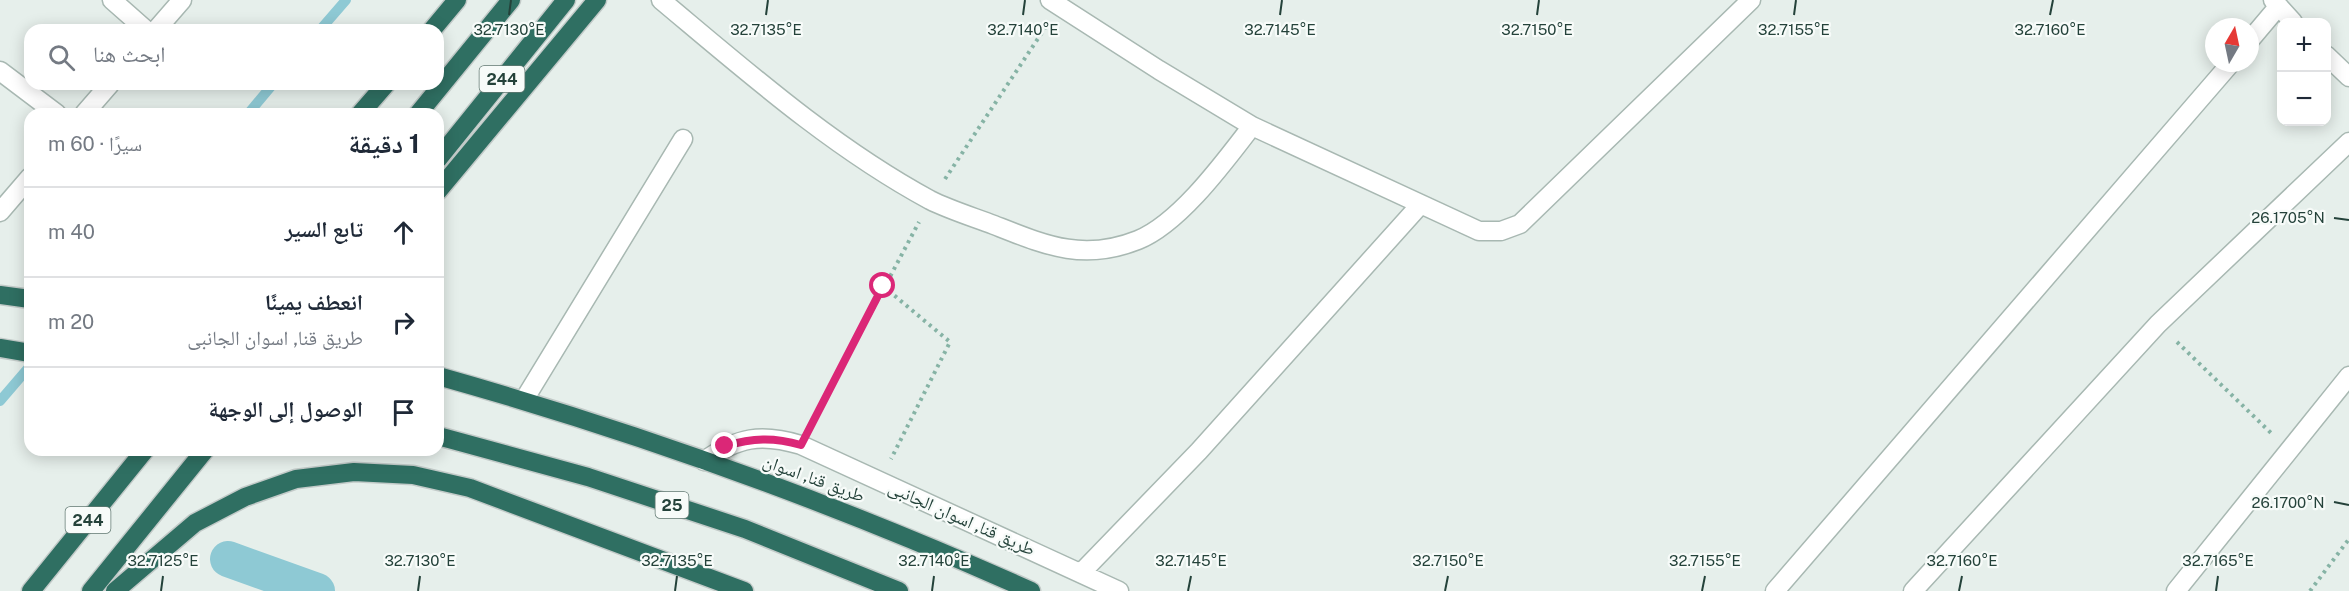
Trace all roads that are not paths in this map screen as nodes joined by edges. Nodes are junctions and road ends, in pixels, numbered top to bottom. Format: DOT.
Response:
graph roads {
  1 [pos="112,0"];
  2 [pos="182,0"];
  3 [pos="457,0"];
  4 [pos="511,0"];
  5 [pos="566,0"];
  6 [pos="597,0"];
  7 [pos="660,0"];
  8 [pos="1751,0"];
  9 [pos="1054,4"];
  10 [pos="2275,4"];
  11 [pos="2288,18"];
  12 [pos="139,24"];
  13 [pos="161,24"];
  14 [pos="437,24"];
  15 [pos="2259,27"];
  16 [pos="2331,60"];
  17 [pos="0,71"];
  18 [pos="2223,72"];
  19 [pos="2349,77"];
  20 [pos="444,82"];
  21 [pos="24,89"];
  22 [pos="25,90"];
  23 [pos="105,90"];
  24 [pos="381,90"];
  25 [pos="438,90"];
  26 [pos="49,108"];
  27 [pos="89,108"];
  28 [pos="365,108"];
  29 [pos="423,108"];
  30 [pos="1252,126"];
  31 [pos="682,140"];
  32 [pos="2349,141"];
  33 [pos="444,152"];
  34 [pos="24,184"];
  35 [pos="444,184"];
  36 [pos="1420,205"];
  37 [pos="0,212"];
  38 [pos="0,295"];
  39 [pos="24,298"];
  40 [pos="0,348"];
  41 [pos="24,352"];
  42 [pos="2349,376"];
  43 [pos="444,378"];
  44 [pos="524,400"];
  45 [pos="444,438"];
  46 [pos="140,456"];
  47 [pos="200,456"];
  48 [pos="704,460"];
  49 [pos="1082,573"];
  50 [pos="31,591"];
  51 [pos="92,591"];
  52 [pos="115,591"];
  53 [pos="744,591"];
  54 [pos="899,591"];
  55 [pos="1031,591"];
  56 [pos="1119,591"];
  57 [pos="1775,591"];
  58 [pos="1913,591"];
  59 [pos="2176,591"];
  1 -- 12 [label="street"];
  2 -- 13 [label="street"];
  3 -- 14 [label="highway"];
  4 -- 20 [label="highway, 244"];
  5 -- 33 [label="highway, 244"];
  6 -- 35 [label="highway"];
  7 -- 30 [label="street"];
  8 -- 36 [label="street"];
  9 -- 30 [label="street"];
  10 -- 11 [label="street"];
  10 -- 15 [label="street"];
  16 -- 19 [label="street"];
  17 -- 21 [label="street"];
  18 -- 57 [label="street"];
  22 -- 26 [label="street"];
  23 -- 27 [label="street"];
  24 -- 28 [label="highway"];
  25 -- 29 [label="highway, 244"];
  30 -- 36 [label="street"];
  31 -- 44 [label="street"];
  32 -- 58 [label="street"];
  34 -- 37 [label="street"];
  36 -- 49 [label="street"];
  38 -- 39 [label="highway"];
  40 -- 41 [label="highway"];
  42 -- 59 [label="street"];
  43 -- 44 [label="highway, طريق قنا, اسوان"];
  44 -- 48 [label="highway, طريق قنا, اسوان"];
  45 -- 54 [label="highway, 25"];
  46 -- 50 [label="highway, 244"];
  47 -- 51 [label="highway, 244"];
  48 -- 49 [label="street, طريق قنا, اسوان الجانبى"];
  48 -- 55 [label="highway, طريق قنا, اسوان"];
  49 -- 56 [label="street, طريق قنا, اسوان الجانبى"];
  52 -- 53 [label="highway"];
}
